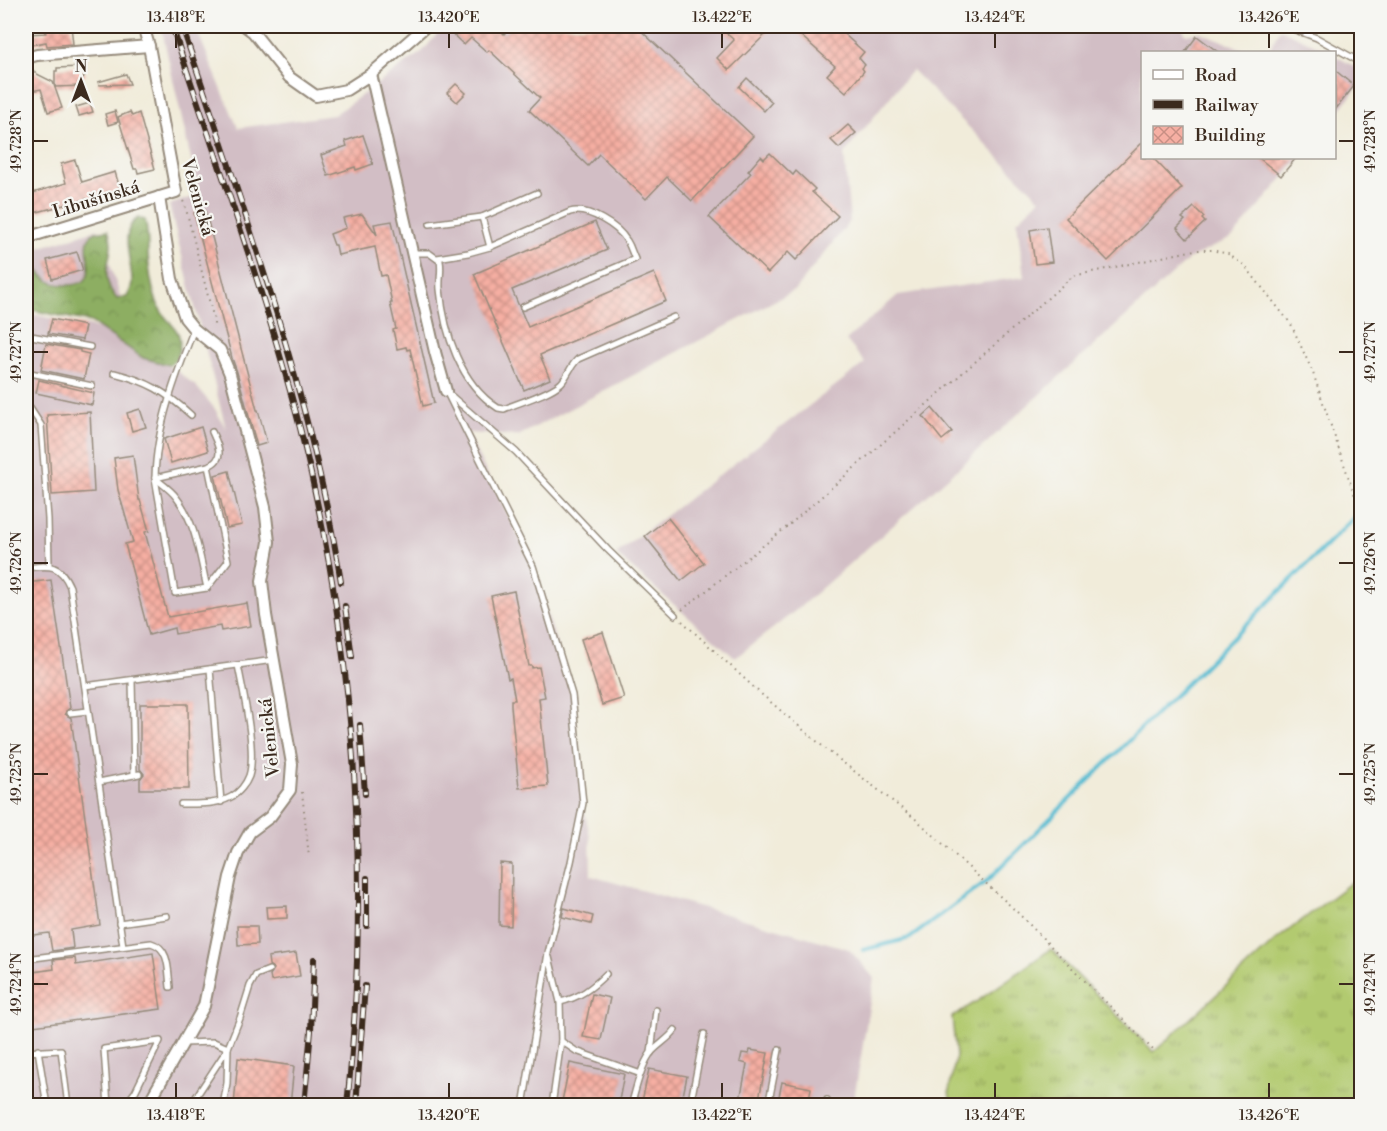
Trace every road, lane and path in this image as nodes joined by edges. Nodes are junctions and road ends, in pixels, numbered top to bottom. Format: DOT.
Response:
graph roads {
  1 [pos="143,26"];
  2 [pos="245,26"];
  3 [pos="426,26"];
  4 [pos="1285,26"];
  5 [pos="149,46"];
  6 [pos="26,58"];
  7 [pos="1362,63"];
  8 [pos="371,74"];
  9 [pos="176,192"];
  10 [pos="537,194"];
  11 [pos="159,197"];
  12 [pos="482,218"];
  13 [pos="430,224"];
  14 [pos="26,238"];
  15 [pos="490,247"];
  16 [pos="412,253"];
  17 [pos="437,258"];
  18 [pos="523,307"];
  19 [pos="674,317"];
  20 [pos="194,328"];
  21 [pos="26,335"];
  22 [pos="210,341"];
  23 [pos="90,347"];
  24 [pos="26,372"];
  25 [pos="114,373"];
  26 [pos="92,386"];
  27 [pos="446,391"];
  28 [pos="171,396"];
  29 [pos="26,402"];
  30 [pos="191,415"];
  31 [pos="212,432"];
  32 [pos="208,465"];
  33 [pos="155,477"];
  34 [pos="1362,517"];
  35 [pos="49,566"];
  36 [pos="26,568"];
  37 [pos="207,588"];
  38 [pos="675,615"];
  39 [pos="274,660"];
  40 [pos="238,665"];
  41 [pos="210,669"];
  42 [pos="132,680"];
  43 [pos="85,686"];
  44 [pos="88,711"];
  45 [pos="70,713"];
  46 [pos="99,782"];
  47 [pos="302,792"];
  48 [pos="220,802"];
  49 [pos="181,804"];
  50 [pos="309,857"];
  51 [pos="166,916"];
  52 [pos="119,923"];
  53 [pos="123,946"];
  54 [pos="548,953"];
  55 [pos="26,959"];
  56 [pos="269,970"];
  57 [pos="606,974"];
  58 [pos="170,987"];
  59 [pos="560,1002"];
  60 [pos="656,1010"];
  61 [pos="675,1030"];
  62 [pos="704,1034"];
  63 [pos="561,1041"];
  64 [pos="183,1044"];
  65 [pos="228,1047"];
  66 [pos="38,1050"];
  67 [pos="778,1050"];
  68 [pos="1154,1051"];
  69 [pos="26,1052"];
  70 [pos="651,1053"];
  71 [pos="640,1074"];
  72 [pos="47,1106"];
  73 [pos="68,1106"];
  74 [pos="108,1106"];
  75 [pos="124,1106"];
  76 [pos="147,1106"];
  77 [pos="190,1106"];
  78 [pos="224,1106"];
  79 [pos="523,1106"];
  80 [pos="552,1106"];
  81 [pos="632,1106"];
  82 [pos="690,1106"];
  83 [pos="768,1106"];
  1 -- 5 [label="street, Velenická"];
  2 -- 8 [label="street"];
  3 -- 8 [label="street"];
  4 -- 7 [label="lane"];
  5 -- 6 [label="street"];
  5 -- 9 [label="street, Velenická"];
  8 -- 16 [label="street"];
  9 -- 11 [label="street, Libušínská"];
  9 -- 22 [label="path, Velenická"];
  10 -- 12 [label="lane"];
  11 -- 14 [label="street, Libušínská"];
  11 -- 20 [label="street, Velenická"];
  12 -- 13 [label="lane"];
  12 -- 15 [label="lane"];
  15 -- 17 [label="lane"];
  15 -- 18 [label="lane"];
  16 -- 17 [label="lane"];
  16 -- 27 [label="street"];
  17 -- 19 [label="lane"];
  20 -- 22 [label="street, Velenická"];
  20 -- 28 [label="lane"];
  21 -- 23 [label="lane"];
  22 -- 39 [label="street, Velenická"];
  24 -- 26 [label="lane"];
  25 -- 28 [label="lane"];
  27 -- 38 [label="lane"];
  27 -- 54 [label="lane"];
  28 -- 30 [label="lane"];
  28 -- 33 [label="lane"];
  29 -- 35 [label="lane"];
  31 -- 32 [label="lane"];
  32 -- 33 [label="lane"];
  32 -- 37 [label="lane"];
  33 -- 37 [label="lane"];
  33 -- 37 [label="lane"];
  34 -- 38 [label="path"];
  35 -- 36 [label="lane"];
  35 -- 43 [label="lane"];
  38 -- 68 [label="path"];
  39 -- 40 [label="lane"];
  39 -- 64 [label="street, Velenická"];
  40 -- 41 [label="lane"];
  40 -- 48 [label="lane"];
  41 -- 42 [label="lane"];
  41 -- 48 [label="lane"];
  42 -- 43 [label="lane"];
  42 -- 46 [label="lane"];
  43 -- 44 [label="lane"];
  44 -- 45 [label="lane"];
  44 -- 46 [label="lane"];
  46 -- 52 [label="lane"];
  47 -- 50 [label="path"];
  48 -- 49 [label="lane"];
  51 -- 52 [label="lane"];
  52 -- 53 [label="lane"];
  53 -- 55 [label="lane"];
  53 -- 58 [label="lane"];
  54 -- 59 [label="lane"];
  54 -- 79 [label="lane"];
  56 -- 65 [label="lane"];
  57 -- 59 [label="lane"];
  59 -- 63 [label="lane"];
  60 -- 70 [label="lane"];
  61 -- 70 [label="lane"];
  62 -- 82 [label="lane"];
  63 -- 71 [label="lane"];
  63 -- 80 [label="lane"];
  64 -- 65 [label="lane"];
  64 -- 76 [label="street, Velenická"];
  65 -- 77 [label="lane"];
  65 -- 78 [label="lane"];
  66 -- 69 [label="lane"];
  66 -- 72 [label="lane"];
  66 -- 73 [label="lane"];
  67 -- 83 [label="lane"];
  70 -- 71 [label="lane"];
  71 -- 81 [label="lane"];
  74 -- 75 [label="lane"];
}
